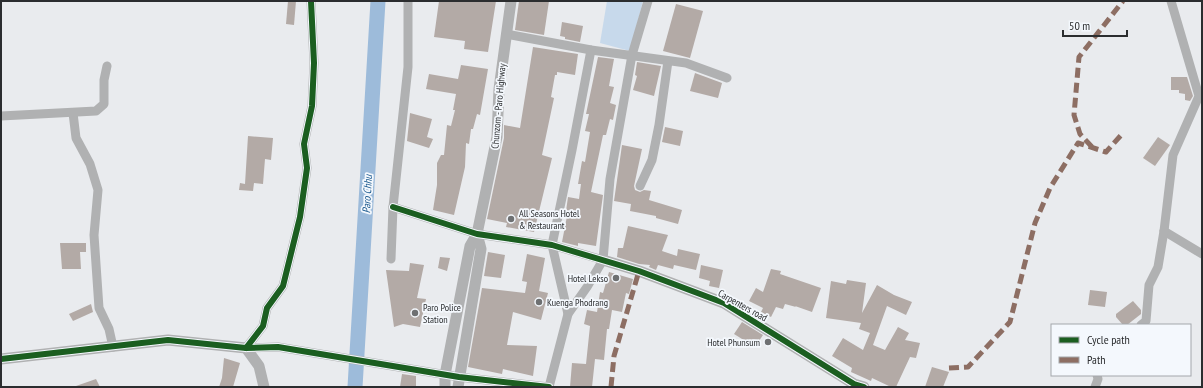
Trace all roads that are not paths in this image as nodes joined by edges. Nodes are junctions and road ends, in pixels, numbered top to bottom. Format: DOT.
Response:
graph roads {
  1 [pos="311,1"];
  2 [pos="408,1"];
  3 [pos="511,1"];
  4 [pos="648,1"];
  5 [pos="1171,1"];
  6 [pos="506,34"];
  7 [pos="591,50"];
  8 [pos="632,55"];
  9 [pos="668,60"];
  10 [pos="107,66"];
  11 [pos="727,78"];
  12 [pos="1200,97"];
  13 [pos="73,113"];
  14 [pos="1,116"];
  15 [pos="640,186"];
  16 [pos="393,207"];
  17 [pos="1164,231"];
  18 [pos="477,234"];
  19 [pos="552,246"];
  20 [pos="1202,254"];
  21 [pos="391,259"];
  22 [pos="603,260"];
  23 [pos="568,314"];
  24 [pos="1142,324"];
  25 [pos="114,347"];
  26 [pos="246,348"];
  27 [pos="1,359"];
  28 [pos="445,375"];
  29 [pos="1097,376"];
  30 [pos="459,382"];
  31 [pos="264,387"];
  32 [pos="445,387"];
  33 [pos="864,387"];
  34 [pos="1095,387"];
  1 -- 26 [label="street"];
  2 -- 16 [label="street"];
  3 -- 6 [label="street, Chunzom - Paro Highway"];
  4 -- 8 [label="street"];
  5 -- 12 [label="street"];
  6 -- 7 [label="street"];
  6 -- 18 [label="street, Chunzom - Paro Highway"];
  7 -- 8 [label="street"];
  7 -- 19 [label="street"];
  8 -- 9 [label="street"];
  8 -- 22 [label="street"];
  9 -- 11 [label="street"];
  9 -- 15 [label="street"];
  10 -- 13 [label="street"];
  12 -- 17 [label="street"];
  13 -- 14 [label="street"];
  13 -- 25 [label="street"];
  16 -- 18 [label="street"];
  16 -- 21 [label="street"];
  17 -- 20 [label="street"];
  17 -- 24 [label="street"];
  18 -- 19 [label="street"];
  18 -- 28 [label="street, Chunzom - Paro Highway"];
  18 -- 30 [label="street, Chunzom - Paro Highway"];
  19 -- 22 [label="street"];
  19 -- 23 [label="street"];
  22 -- 23 [label="street"];
  22 -- 33 [label="street, Carpenters road"];
  23 -- 30 [label="street"];
  25 -- 26 [label="street"];
  25 -- 27 [label="street"];
  26 -- 28 [label="street"];
  26 -- 31 [label="street"];
  28 -- 30 [label="street"];
  28 -- 32 [label="street, Chunzom - Paro Highway"];
  29 -- 34 [label="street"];
}
